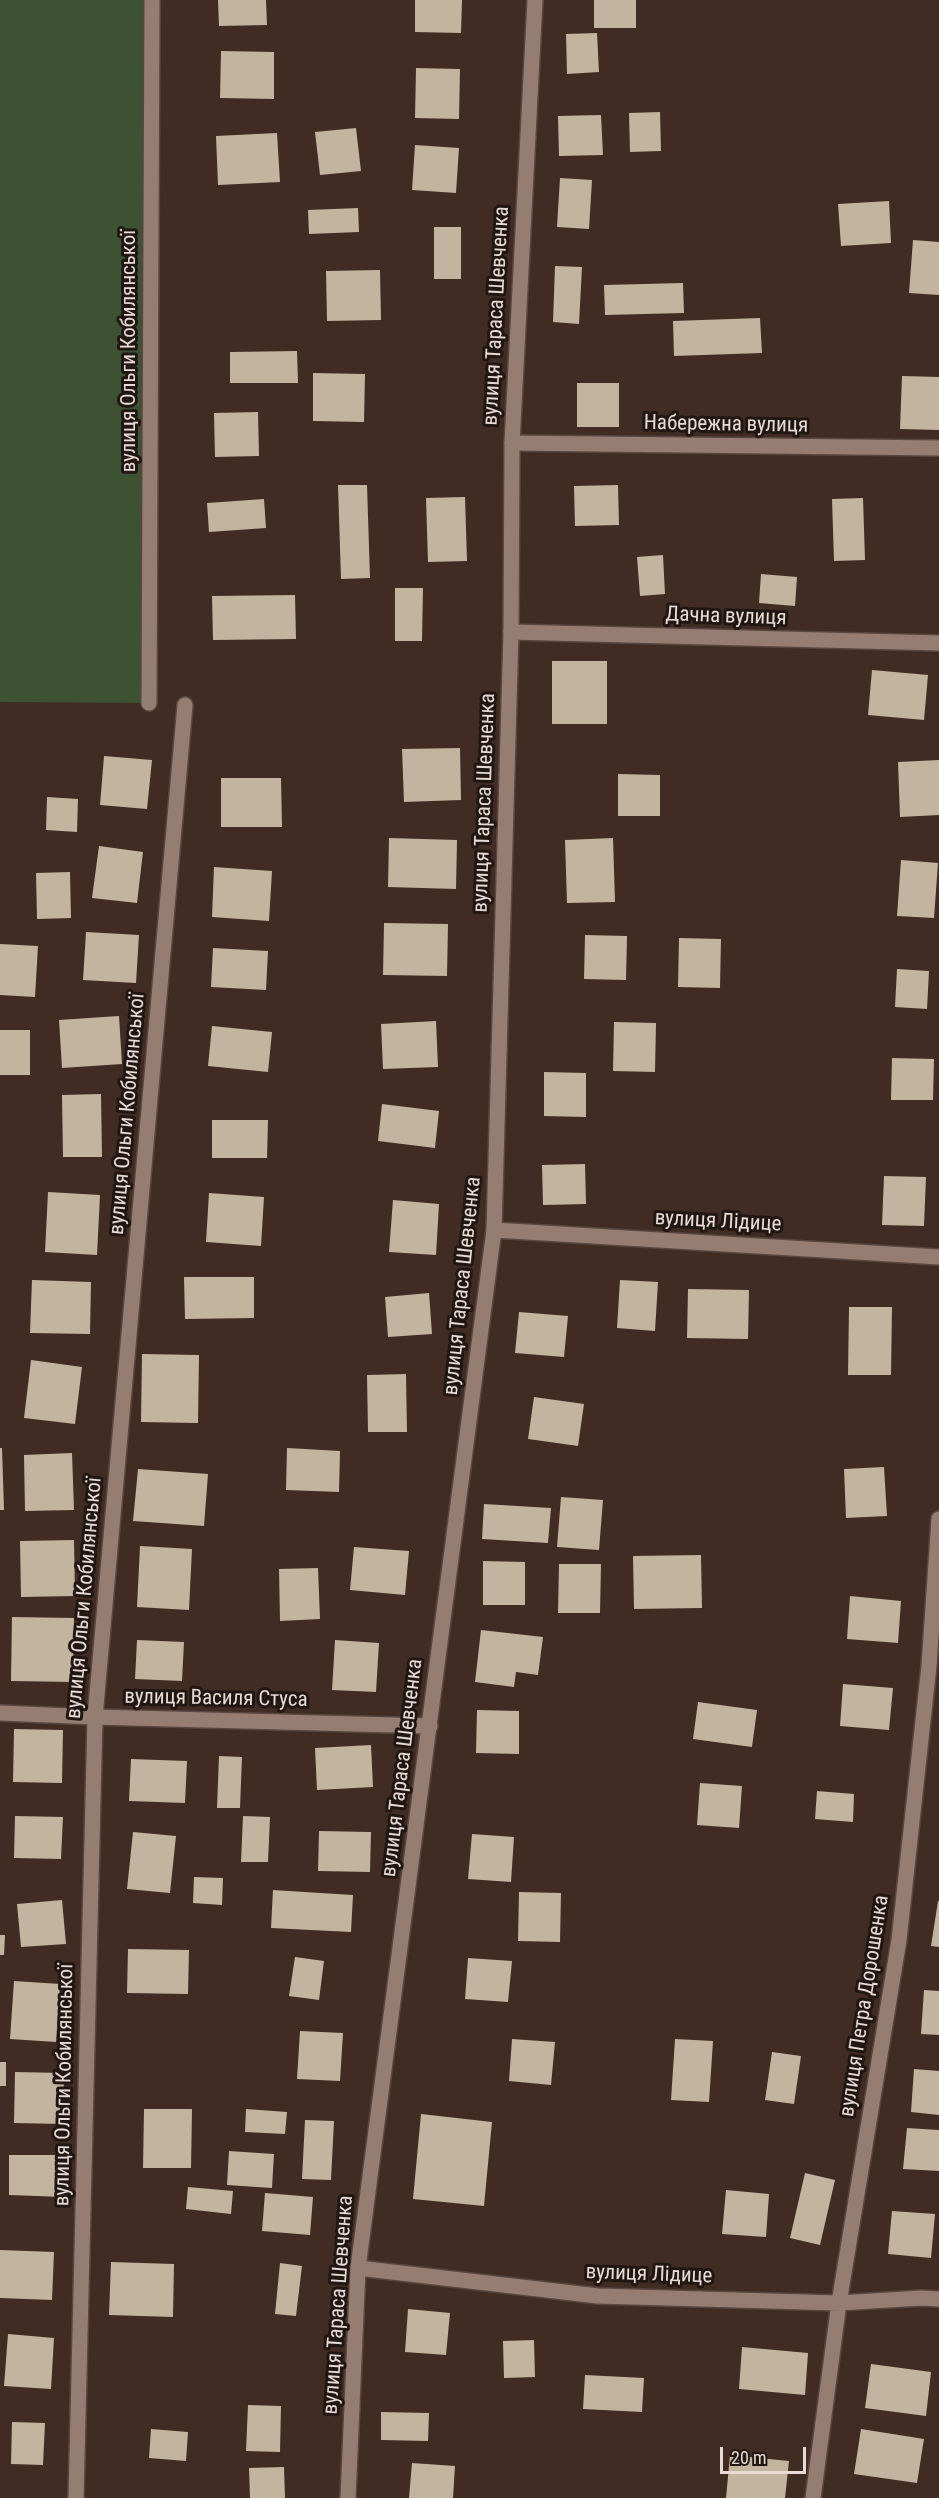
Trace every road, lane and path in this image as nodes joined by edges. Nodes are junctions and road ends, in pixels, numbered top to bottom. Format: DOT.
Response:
graph roads {
  1 [pos="152,0"];
  2 [pos="535,0"];
  3 [pos="512,443"];
  4 [pos="939,448"];
  5 [pos="511,632"];
  6 [pos="939,643"];
  7 [pos="149,703"];
  8 [pos="186,705"];
  9 [pos="494,1230"];
  10 [pos="939,1257"];
  11 [pos="939,1519"];
  12 [pos="0,1713"];
  13 [pos="96,1718"];
  14 [pos="430,1726"];
  15 [pos="358,2268"];
  16 [pos="939,2299"];
  17 [pos="839,2303"];
  18 [pos="76,2498"];
  19 [pos="348,2498"];
  20 [pos="813,2498"];
  1 -- 7 [label="street, вулиця Ольги Кобилянської"];
  2 -- 3 [label="street, вулиця Тараса Шевченка"];
  3 -- 4 [label="street, Набережна вулиця"];
  3 -- 5 [label="street, вулиця Тараса Шевченка"];
  5 -- 6 [label="street, Дачна вулиця"];
  5 -- 9 [label="street, вулиця Тараса Шевченка"];
  8 -- 13 [label="street, вулиця Ольги Кобилянської"];
  9 -- 10 [label="street, вулиця Лідице"];
  9 -- 14 [label="street, вулиця Тараса Шевченка"];
  11 -- 17 [label="street, вулиця Петра Дорошенка"];
  12 -- 13 [label="street, вулиця Василя Стуса"];
  13 -- 14 [label="street, вулиця Василя Стуса"];
  13 -- 18 [label="street, вулиця Ольги Кобилянської"];
  14 -- 15 [label="street, вулиця Тараса Шевченка"];
  15 -- 17 [label="street, вулиця Лідице"];
  15 -- 19 [label="street, вулиця Тараса Шевченка"];
  16 -- 17 [label="street, вулиця Лідице"];
  17 -- 20 [label="street, вулиця Петра Дорошенка"];
}
